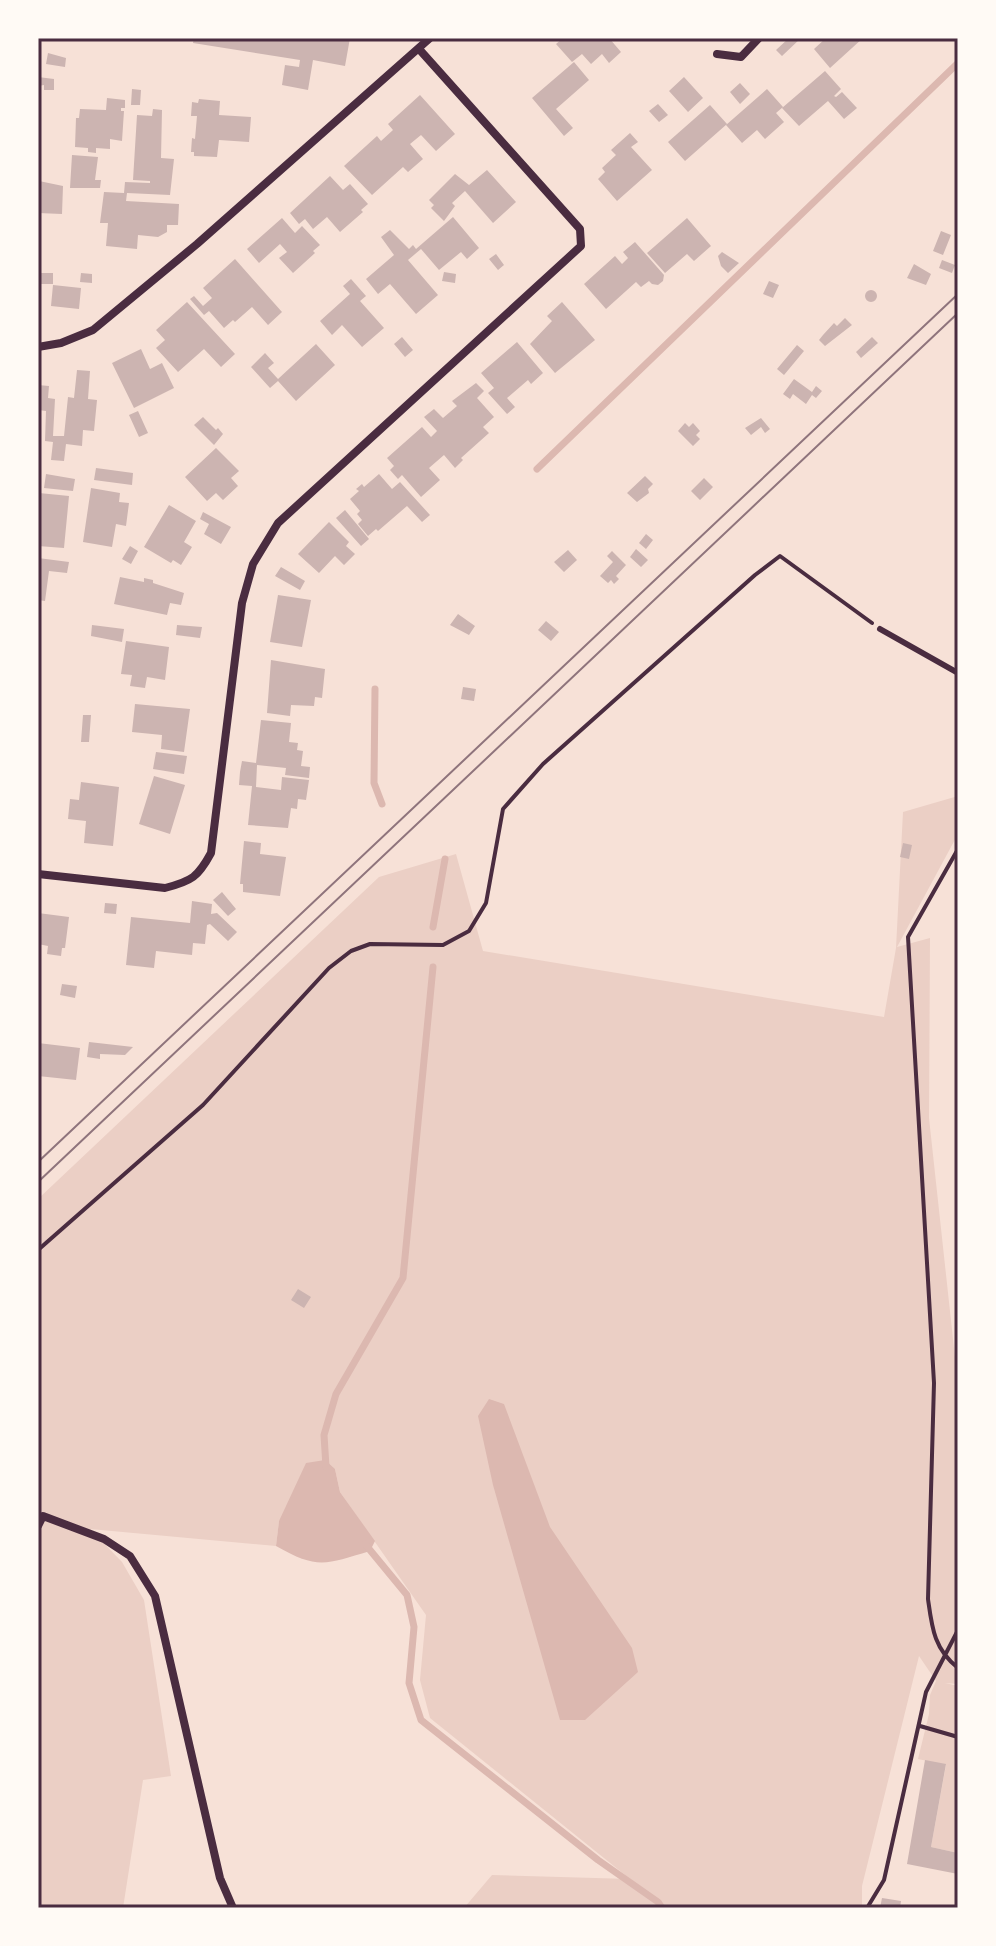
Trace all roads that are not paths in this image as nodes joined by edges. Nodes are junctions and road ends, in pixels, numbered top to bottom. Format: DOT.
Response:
graph roads {
  1 [pos="430,38"];
  2 [pos="759,38"];
  3 [pos="419,49"];
  4 [pos="717,54"];
  5 [pos="38,347"];
  6 [pos="880,629"];
  7 [pos="958,673"];
  8 [pos="38,874"];
  9 [pos="38,1526"];
  10 [pos="233,1908"];
  1 -- 3 [label="street"];
  2 -- 4 [label="street"];
  3 -- 5 [label="street"];
  3 -- 8 [label="street"];
  6 -- 7 [label="lane"];
  9 -- 10 [label="street"];
}
